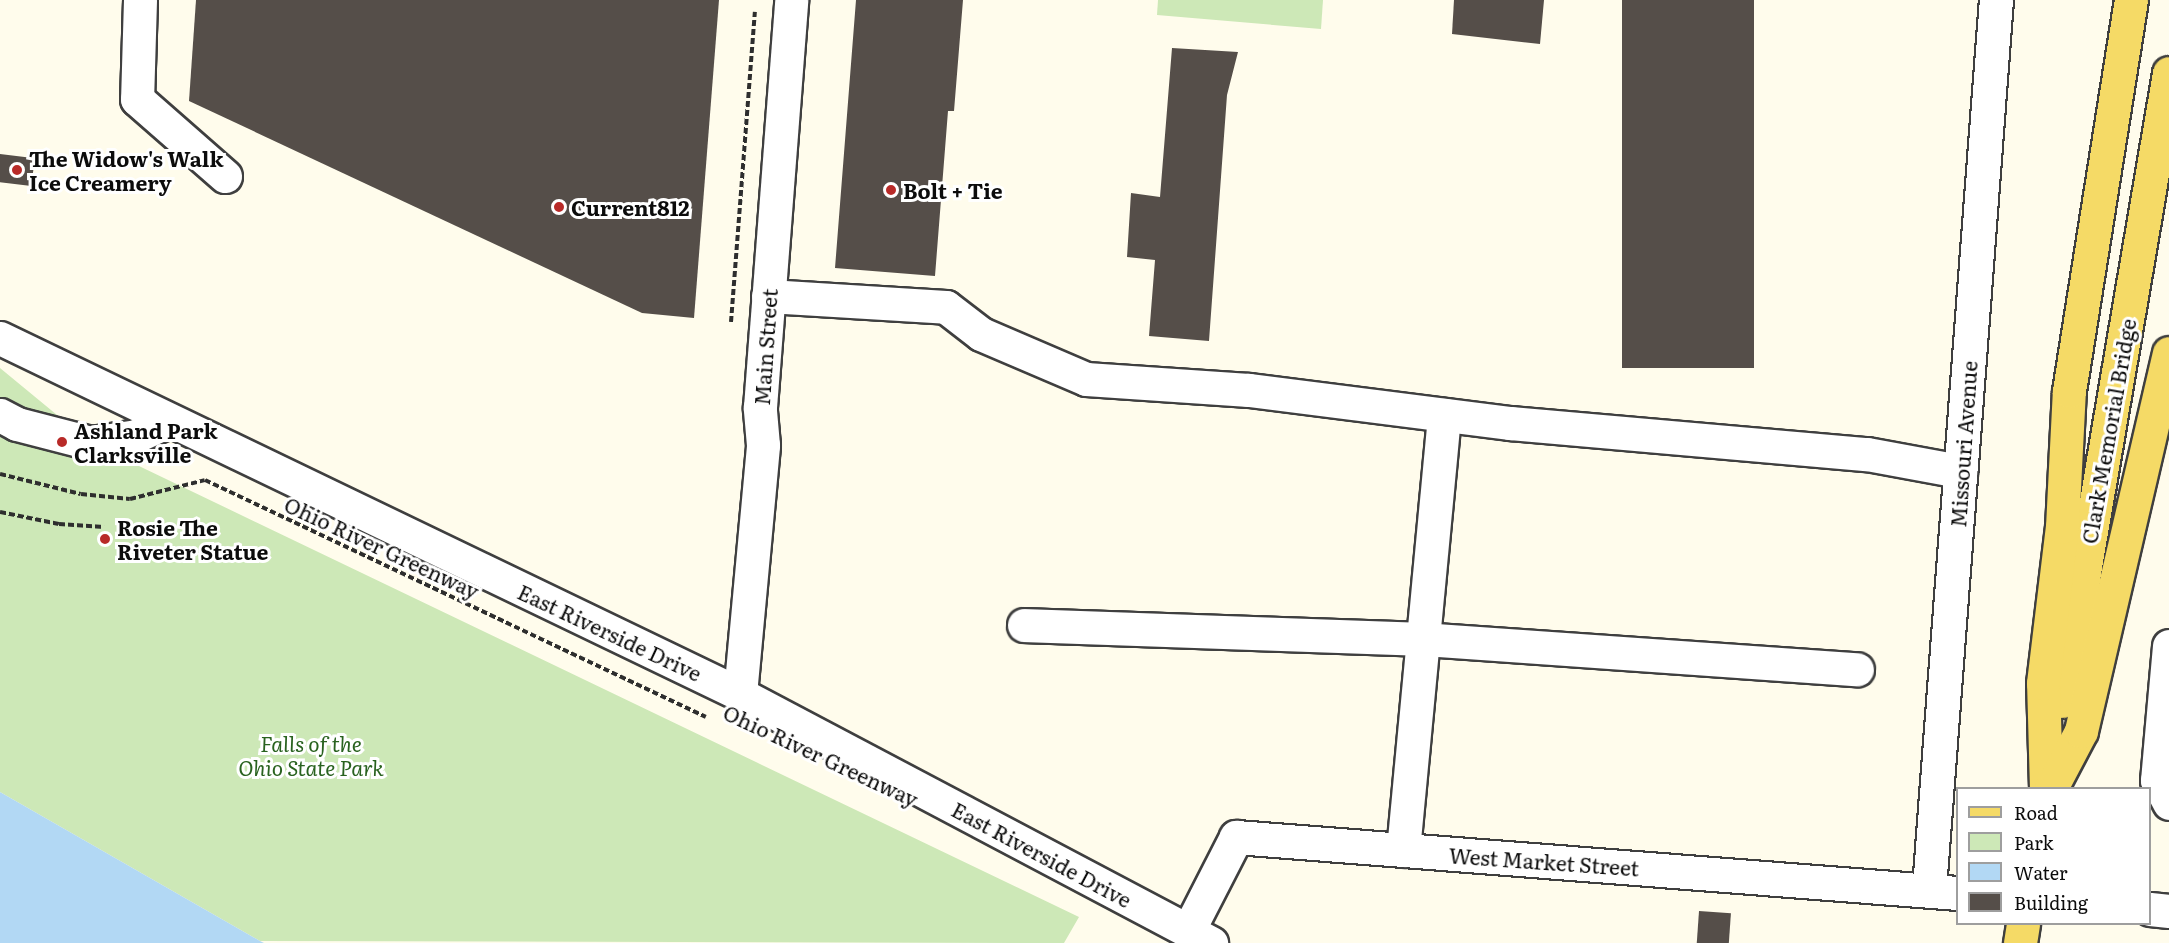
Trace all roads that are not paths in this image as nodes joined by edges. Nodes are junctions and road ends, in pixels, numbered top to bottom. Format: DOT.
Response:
graph roads {
  1 [pos="140,0"];
  2 [pos="791,0"];
  3 [pos="1996,0"];
  4 [pos="2131,0"];
  5 [pos="2169,73"];
  6 [pos="225,176"];
  7 [pos="768,296"];
  8 [pos="0,338"];
  9 [pos="2169,353"];
  10 [pos="0,415"];
  11 [pos="1444,415"];
  12 [pos="166,422"];
  13 [pos="1960,471"];
  14 [pos="1024,625"];
  15 [pos="1423,639"];
  16 [pos="2169,646"];
  17 [pos="1857,669"];
  18 [pos="740,694"];
  19 [pos="2048,787"];
  20 [pos="2048,787"];
  21 [pos="2049,787"];
  22 [pos="2169,803"];
  23 [pos="1403,850"];
  24 [pos="1943,890"];
  25 [pos="2169,903"];
  26 [pos="2151,909"];
  27 [pos="2169,911"];
  28 [pos="2023,925"];
  29 [pos="1199,937"];
  30 [pos="2020,943"];
  1 -- 6 [label="street"];
  2 -- 7 [label="street, Main Street"];
  3 -- 13 [label="street, Missouri Avenue"];
  4 -- 19 [label="main road"];
  5 -- 20 [label="main road, Clark Memorial Bridge"];
  7 -- 11 [label="street"];
  7 -- 18 [label="street, Main Street"];
  8 -- 12 [label="street, East Riverside Drive"];
  9 -- 21 [label="main road"];
  10 -- 12 [label="street"];
  11 -- 13 [label="street"];
  11 -- 15 [label="street"];
  12 -- 18 [label="street, East Riverside Drive"];
  13 -- 24 [label="street, Missouri Avenue"];
  14 -- 15 [label="street"];
  15 -- 17 [label="street"];
  15 -- 23 [label="street"];
  16 -- 22 [label="street"];
  18 -- 29 [label="street, East Riverside Drive"];
  23 -- 24 [label="street, West Market Street"];
  23 -- 29 [label="street, West Market Street"];
  25 -- 27 [label="street"];
  26 -- 27 [label="street"];
  28 -- 30 [label="main road"];
}
